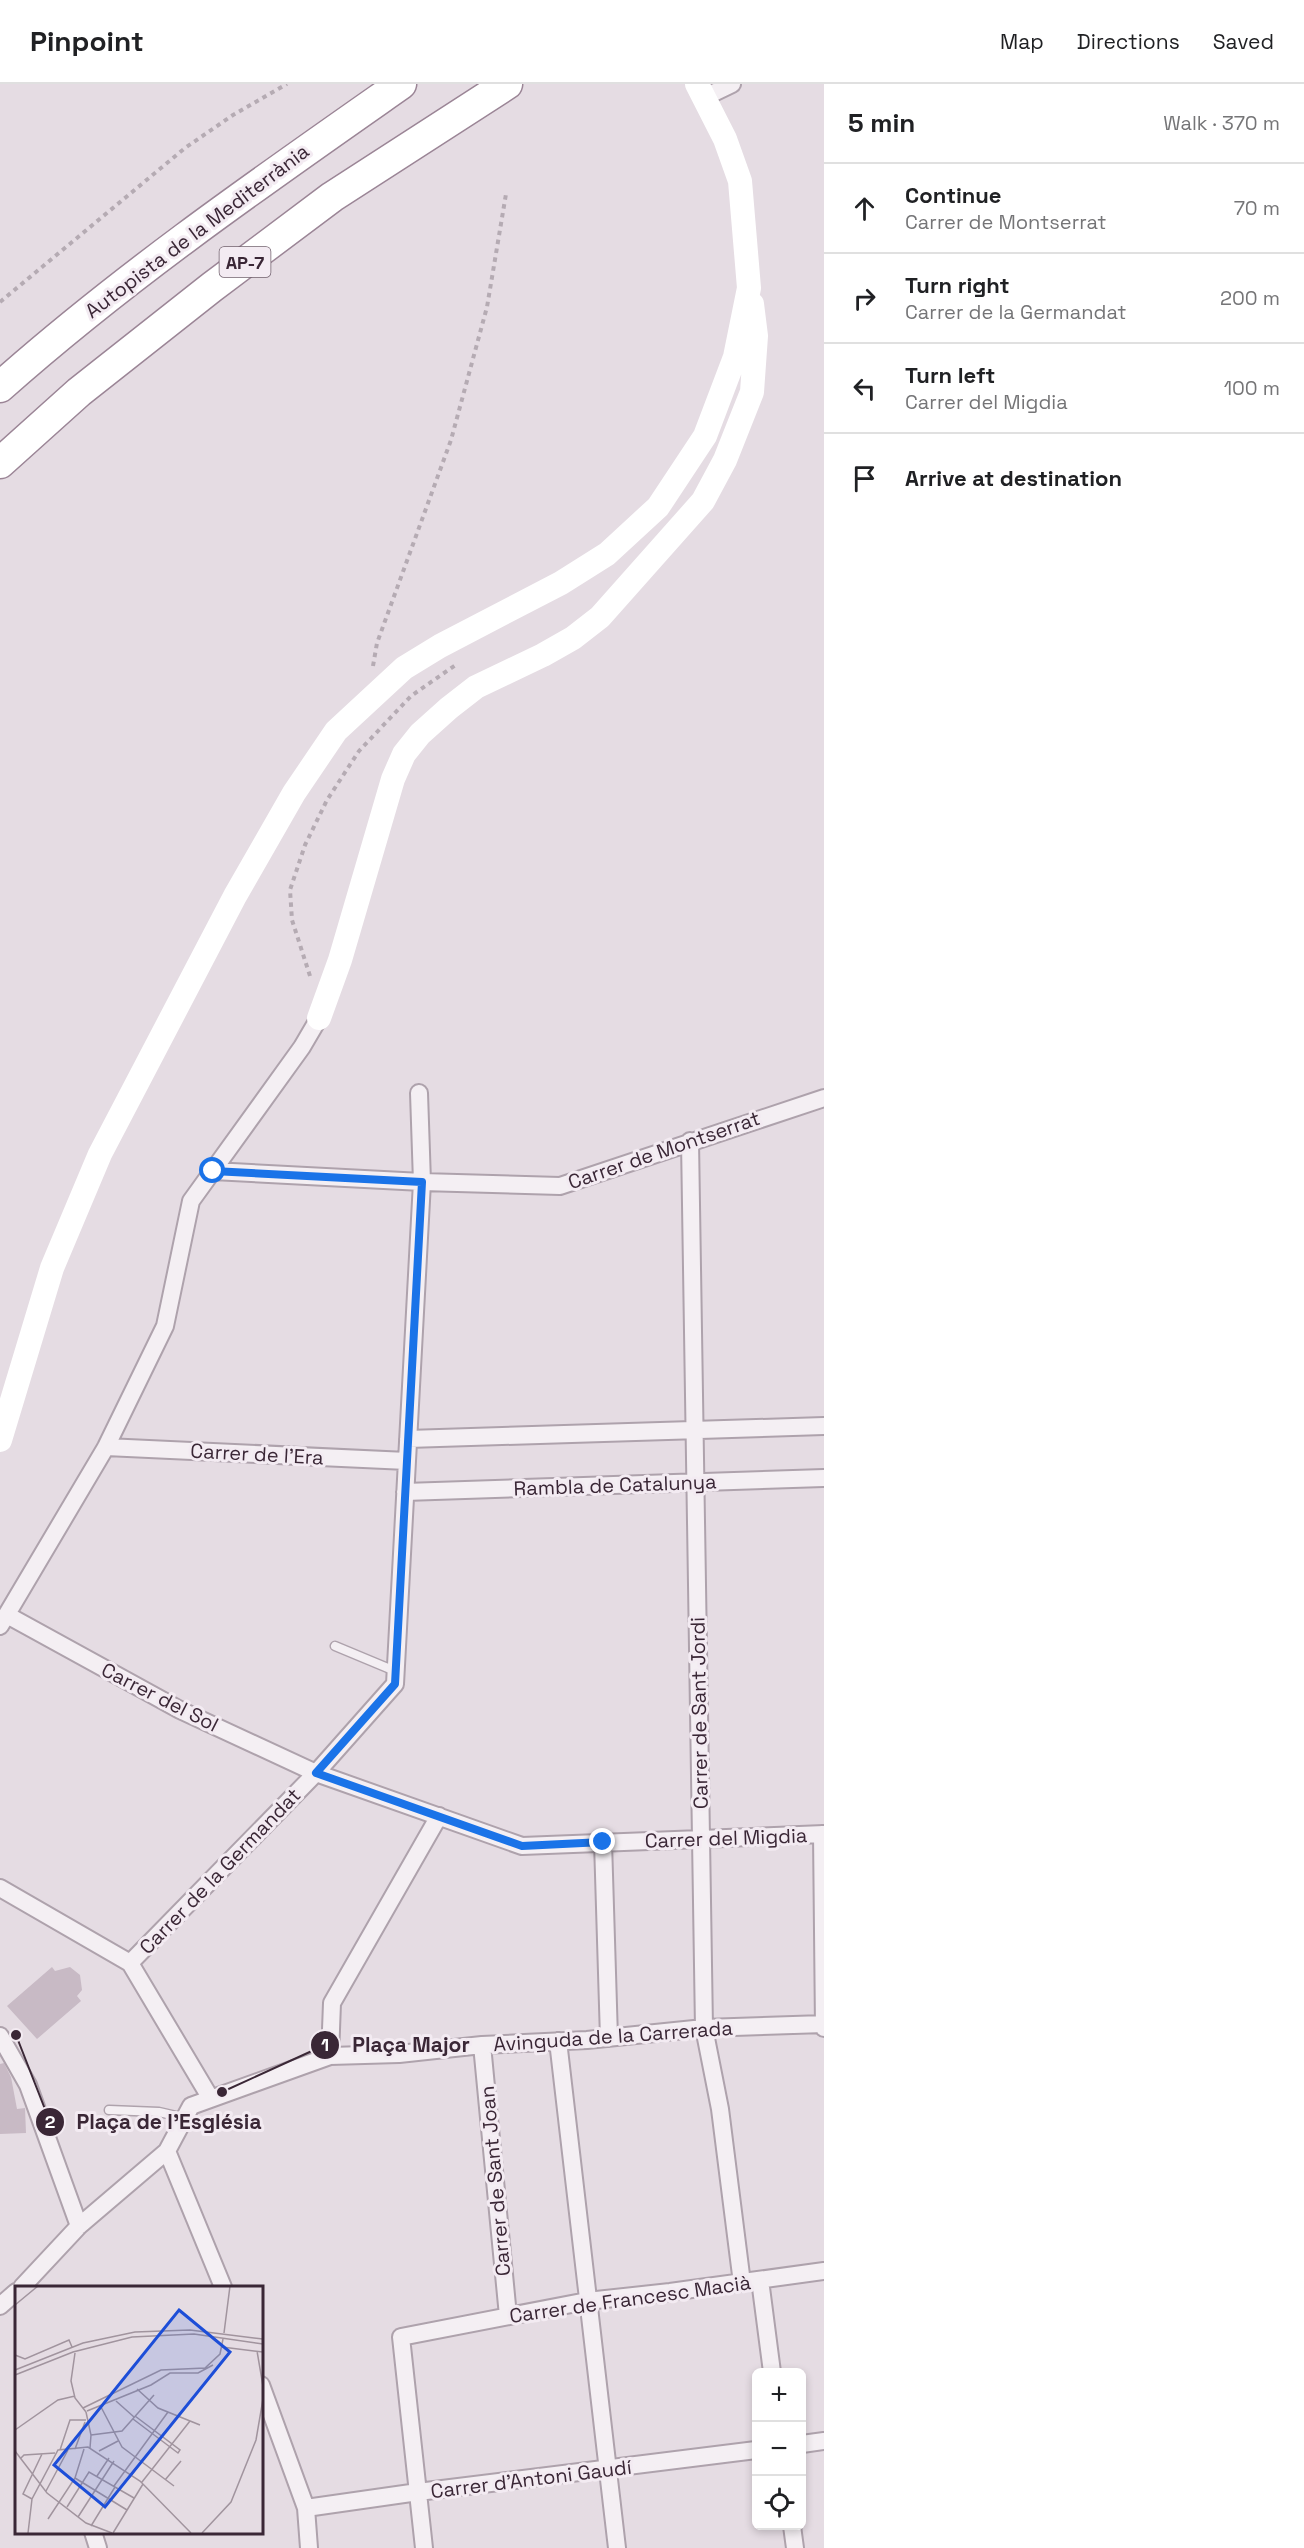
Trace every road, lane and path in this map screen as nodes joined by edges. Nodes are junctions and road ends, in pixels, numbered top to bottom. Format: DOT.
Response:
graph roads {
  1 [pos="287,84"];
  2 [pos="401,84"];
  3 [pos="507,84"];
  4 [pos="732,84"];
  5 [pos="701,90"];
  6 [pos="506,194"];
  7 [pos="749,288"];
  8 [pos="0,302"];
  9 [pos="0,387"];
  10 [pos="0,464"];
  11 [pos="366,702"];
  12 [pos="319,1018"];
  13 [pos="419,1093"];
  14 [pos="824,1098"];
  15 [pos="690,1142"];
  16 [pos="213,1171"];
  17 [pos="422,1182"];
  18 [pos="824,1426"];
  19 [pos="695,1430"];
  20 [pos="408,1439"];
  21 [pos="0,1440"];
  22 [pos="106,1447"];
  23 [pos="407,1461"];
  24 [pos="824,1478"];
  25 [pos="696,1482"];
  26 [pos="405,1492"];
  27 [pos="4,1620"];
  28 [pos="335,1646"];
  29 [pos="395,1671"];
  30 [pos="316,1773"];
  31 [pos="439,1816"];
  32 [pos="823,1834"];
  33 [pos="702,1838"];
  34 [pos="603,1842"];
  35 [pos="0,1888"];
  36 [pos="130,1963"];
  37 [pos="824,2025"];
  38 [pos="704,2028"];
  39 [pos="0,2036"];
  40 [pos="609,2038"];
  41 [pos="558,2042"];
  42 [pos="482,2045"];
  43 [pos="330,2056"];
  44 [pos="212,2099"];
  45 [pos="109,2110"];
  46 [pos="185,2118"];
  47 [pos="167,2151"];
  48 [pos="79,2226"];
  49 [pos="824,2271"];
  50 [pos="760,2280"];
  51 [pos="742,2283"];
  52 [pos="23,2286"];
  53 [pos="223,2286"];
  54 [pos="15,2293"];
  55 [pos="587,2301"];
  56 [pos="0,2306"];
  57 [pos="508,2316"];
  58 [pos="771,2368"];
  59 [pos="262,2388"];
  60 [pos="824,2441"];
  61 [pos="806,2443"];
  62 [pos="752,2451"];
  63 [pos="609,2470"];
  64 [pos="418,2492"];
  65 [pos="306,2508"];
  66 [pos="793,2530"];
  67 [pos="93,2533"];
  68 [pos="98,2548"];
  69 [pos="309,2548"];
  70 [pos="424,2548"];
  71 [pos="617,2548"];
  72 [pos="795,2548"];
  1 -- 8 [label="path"];
  2 -- 9 [label="highway, Autopista de la Mediterrània / AP-7"];
  3 -- 10 [label="highway, AP-7"];
  4 -- 5 [label="street"];
  5 -- 7 [label="street"];
  6 -- 11 [label="path"];
  7 -- 11 [label="street"];
  7 -- 12 [label="street"];
  11 -- 21 [label="street"];
  12 -- 16 [label="street"];
  13 -- 17 [label="street, Carrer de la Germandat"];
  14 -- 15 [label="street, Carrer de Montserrat"];
  15 -- 17 [label="street, Carrer de Montserrat"];
  15 -- 19 [label="street, Carrer de Sant Jordi"];
  16 -- 17 [label="street, Carrer de Montserrat"];
  16 -- 22 [label="street"];
  17 -- 20 [label="street, Carrer de la Germandat"];
  18 -- 19 [label="street"];
  19 -- 20 [label="street"];
  19 -- 25 [label="street, Carrer de Sant Jordi"];
  20 -- 23 [label="street, Carrer de la Germandat"];
  22 -- 23 [label="street, Carrer de l'Era"];
  22 -- 27 [label="street"];
  23 -- 26 [label="street, Carrer de la Germandat"];
  24 -- 25 [label="street, Rambla de Catalunya"];
  25 -- 26 [label="street, Rambla de Catalunya"];
  25 -- 33 [label="street, Carrer de Sant Jordi"];
  26 -- 29 [label="street, Carrer de la Germandat"];
  27 -- 30 [label="street, Carrer del Sol"];
  28 -- 29 [label="lane"];
  29 -- 30 [label="street, Carrer de la Germandat"];
  30 -- 31 [label="street, Carrer del Migdia"];
  30 -- 36 [label="street, Carrer de la Germandat"];
  31 -- 34 [label="street, Carrer del Migdia"];
  31 -- 43 [label="street"];
  32 -- 33 [label="street, Carrer del Migdia"];
  32 -- 37 [label="street"];
  33 -- 34 [label="street, Carrer del Migdia"];
  33 -- 38 [label="street, Carrer de Sant Jordi"];
  34 -- 40 [label="street"];
  35 -- 36 [label="street"];
  36 -- 44 [label="street"];
  37 -- 38 [label="street, Avinguda de la Carrerada"];
  38 -- 40 [label="street, Avinguda de la Carrerada"];
  38 -- 51 [label="street, Carrer de Sant Jordi"];
  39 -- 48 [label="street"];
  40 -- 41 [label="street, Avinguda de la Carrerada"];
  41 -- 42 [label="street, Avinguda de la Carrerada"];
  41 -- 55 [label="street"];
  42 -- 43 [label="street, Avinguda de la Carrerada"];
  42 -- 57 [label="street, Carrer de Sant Joan"];
  43 -- 44 [label="street, Avinguda de la Carrerada"];
  44 -- 46 [label="street, Avinguda de la Carrerada"];
  45 -- 46 [label="lane"];
  46 -- 47 [label="street"];
  47 -- 48 [label="street"];
  47 -- 53 [label="street"];
  48 -- 52 [label="street"];
  49 -- 50 [label="street, Carrer de Francesc Macià"];
  50 -- 51 [label="street, Carrer de Francesc Macià"];
  50 -- 58 [label="street"];
  51 -- 55 [label="street, Carrer de Francesc Macià"];
  54 -- 56 [label="street"];
  55 -- 57 [label="street, Carrer de Francesc Macià"];
  55 -- 63 [label="street"];
  57 -- 64 [label="street, Carrer de Francesc Macià"];
  59 -- 65 [label="street"];
  60 -- 61 [label="street"];
  62 -- 63 [label="street, Carrer d'Antoni Gaudí"];
  63 -- 64 [label="street, Carrer d'Antoni Gaudí"];
  63 -- 71 [label="street"];
  64 -- 65 [label="street, Carrer d'Antoni Gaudí"];
  64 -- 70 [label="street"];
  65 -- 69 [label="street"];
  66 -- 72 [label="street"];
  67 -- 68 [label="street"];
}
